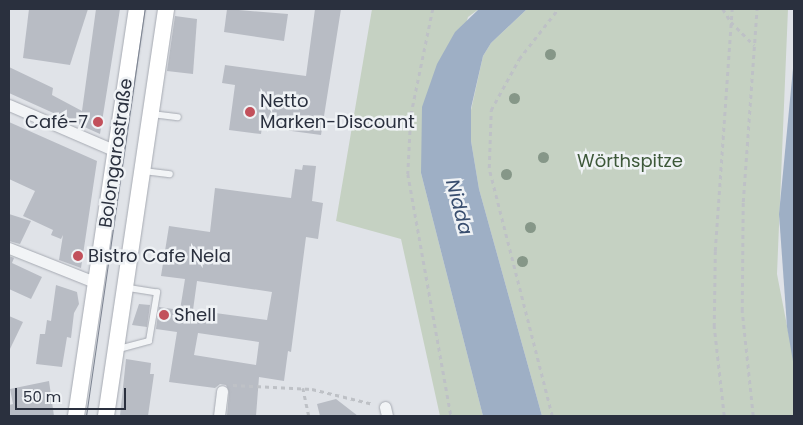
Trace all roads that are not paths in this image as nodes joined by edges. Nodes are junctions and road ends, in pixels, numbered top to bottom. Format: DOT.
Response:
graph roads {
  1 [pos="137,9"];
  2 [pos="166,9"];
  3 [pos="9,105"];
  4 [pos="150,113"];
  5 [pos="178,117"];
  6 [pos="116,151"];
  7 [pos="141,170"];
  8 [pos="170,174"];
  9 [pos="9,248"];
  10 [pos="97,283"];
  11 [pos="124,288"];
  12 [pos="114,350"];
  13 [pos="222,391"];
  14 [pos="76,416"];
  15 [pos="106,416"];
  16 [pos="219,416"];
  1 -- 6 [label="main road, Bolongarostraße"];
  2 -- 4 [label="main road, Bolongarostraße"];
  3 -- 6 [label="street"];
  4 -- 5 [label="lane"];
  4 -- 7 [label="main road, Bolongarostraße"];
  6 -- 10 [label="main road, Bolongarostraße"];
  7 -- 8 [label="lane"];
  7 -- 11 [label="main road, Bolongarostraße"];
  9 -- 10 [label="street"];
  10 -- 14 [label="main road, Bolongarostraße"];
  11 -- 12 [label="main road, Bolongarostraße"];
  11 -- 12 [label="lane"];
  12 -- 15 [label="main road, Bolongarostraße"];
  13 -- 16 [label="street"];
}
